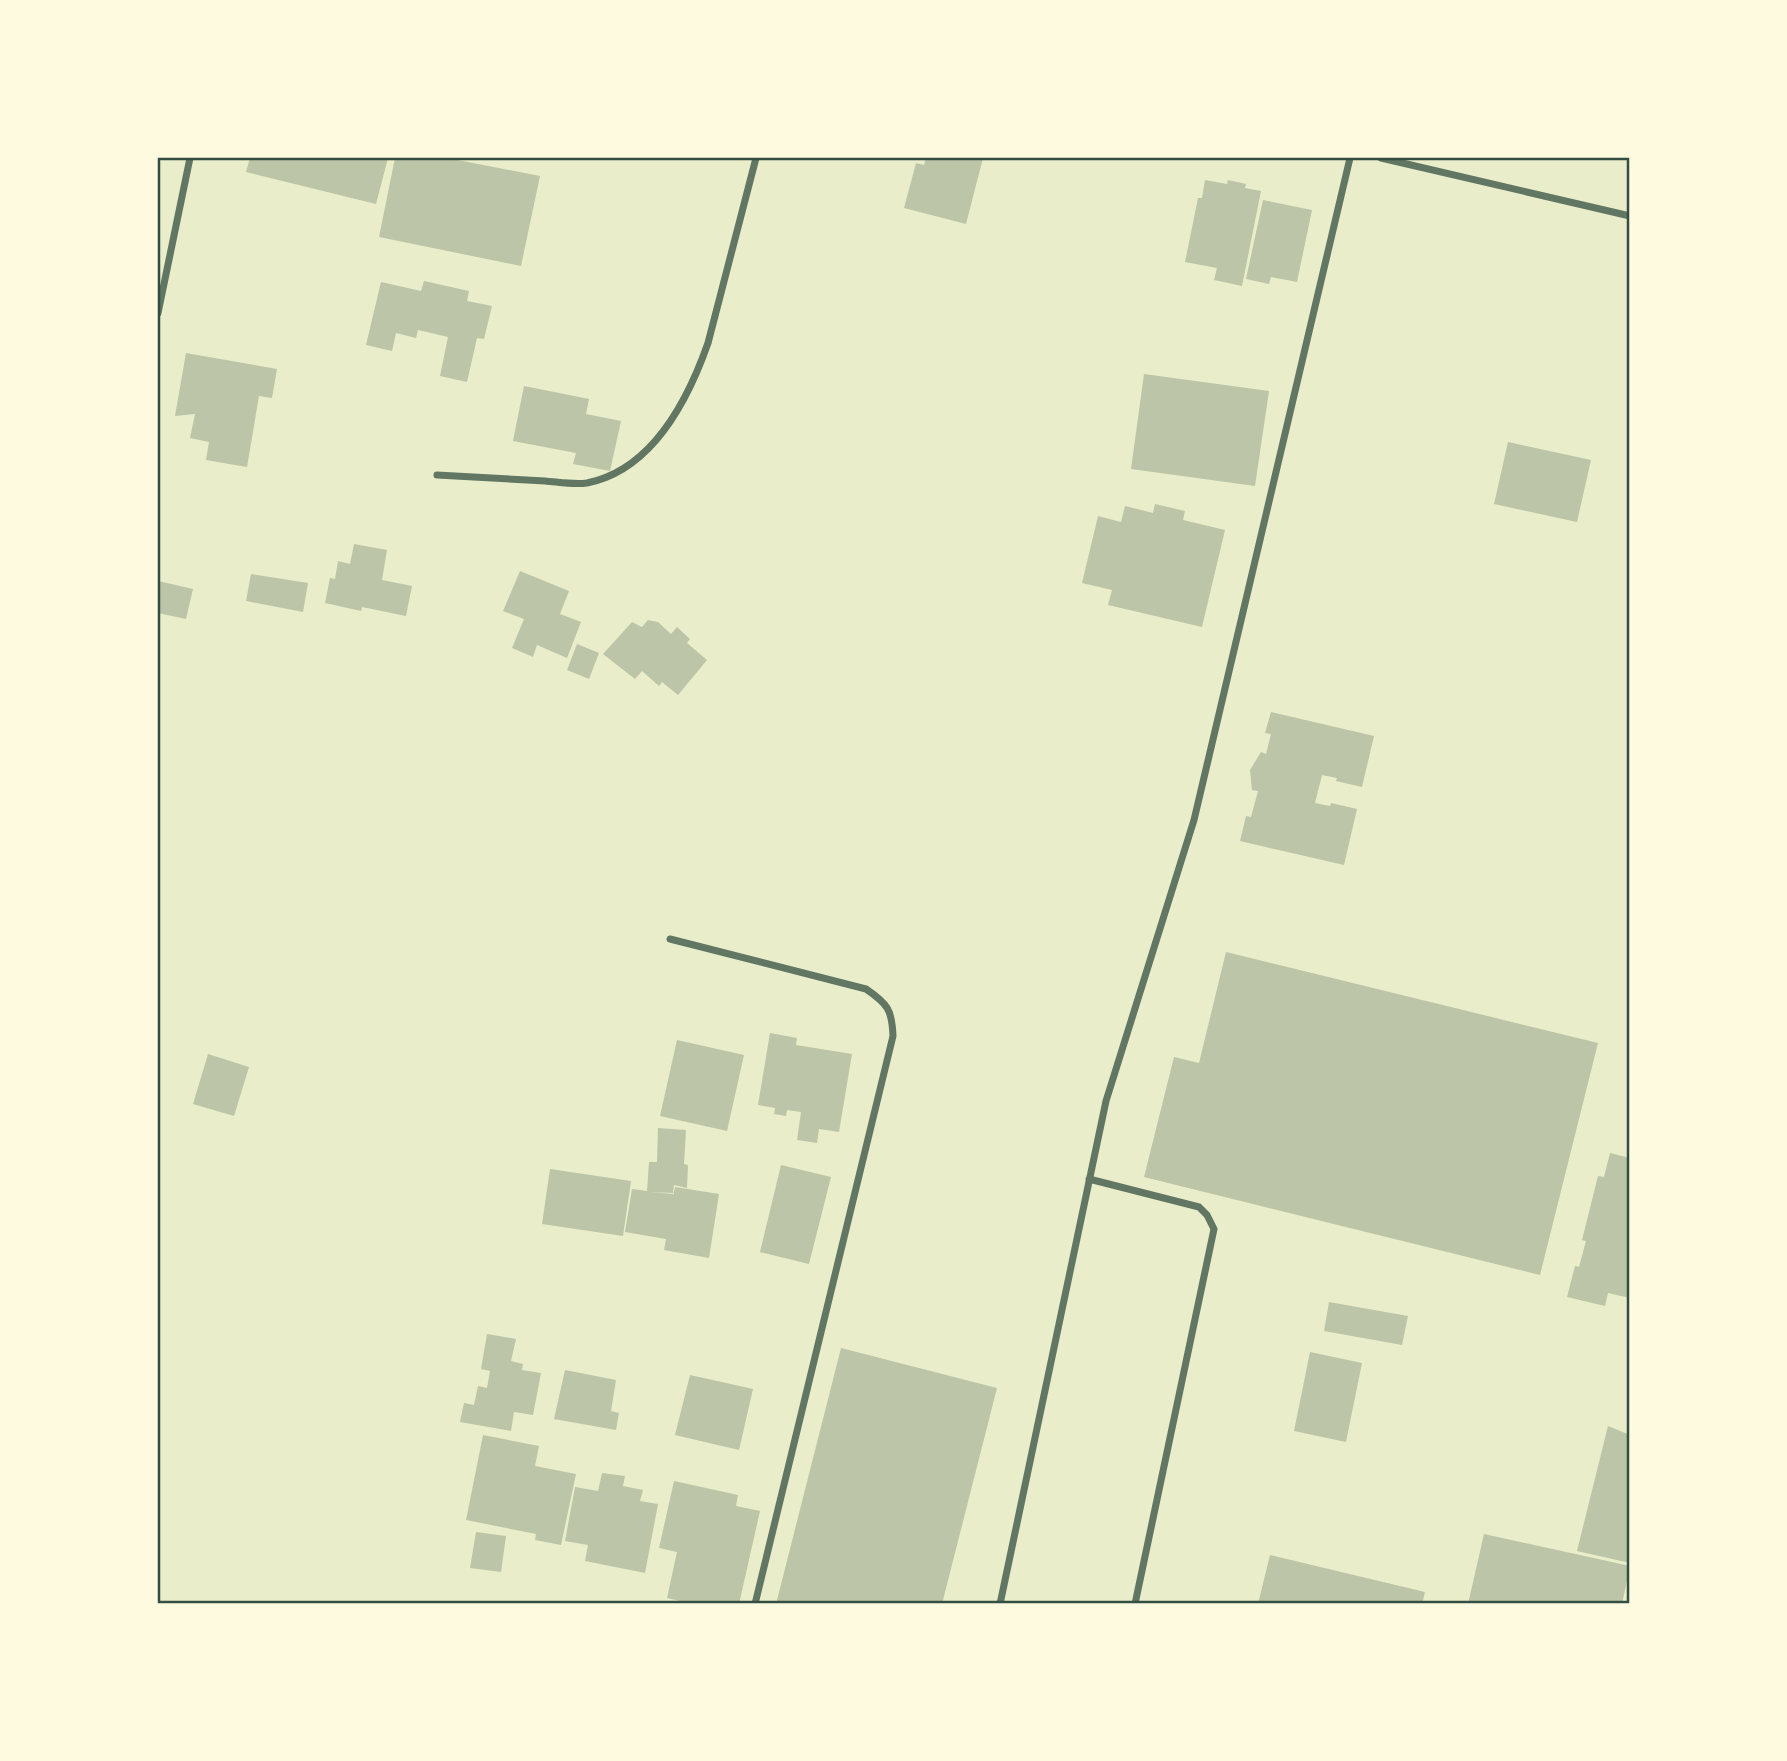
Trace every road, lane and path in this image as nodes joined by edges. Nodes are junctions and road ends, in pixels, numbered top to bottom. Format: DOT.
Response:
graph roads {
  1 [pos="190,158"];
  2 [pos="756,158"];
  3 [pos="1350,158"];
  4 [pos="1381,158"];
  5 [pos="1629,216"];
  6 [pos="158,313"];
  7 [pos="438,475"];
  8 [pos="670,939"];
  9 [pos="1089,1179"];
  10 [pos="755,1604"];
  11 [pos="1000,1604"];
  12 [pos="1135,1604"];
  1 -- 6 [label="street"];
  2 -- 7 [label="street"];
  3 -- 9 [label="street"];
  4 -- 5 [label="street"];
  8 -- 10 [label="street"];
  9 -- 11 [label="street"];
  9 -- 12 [label="street"];
}
